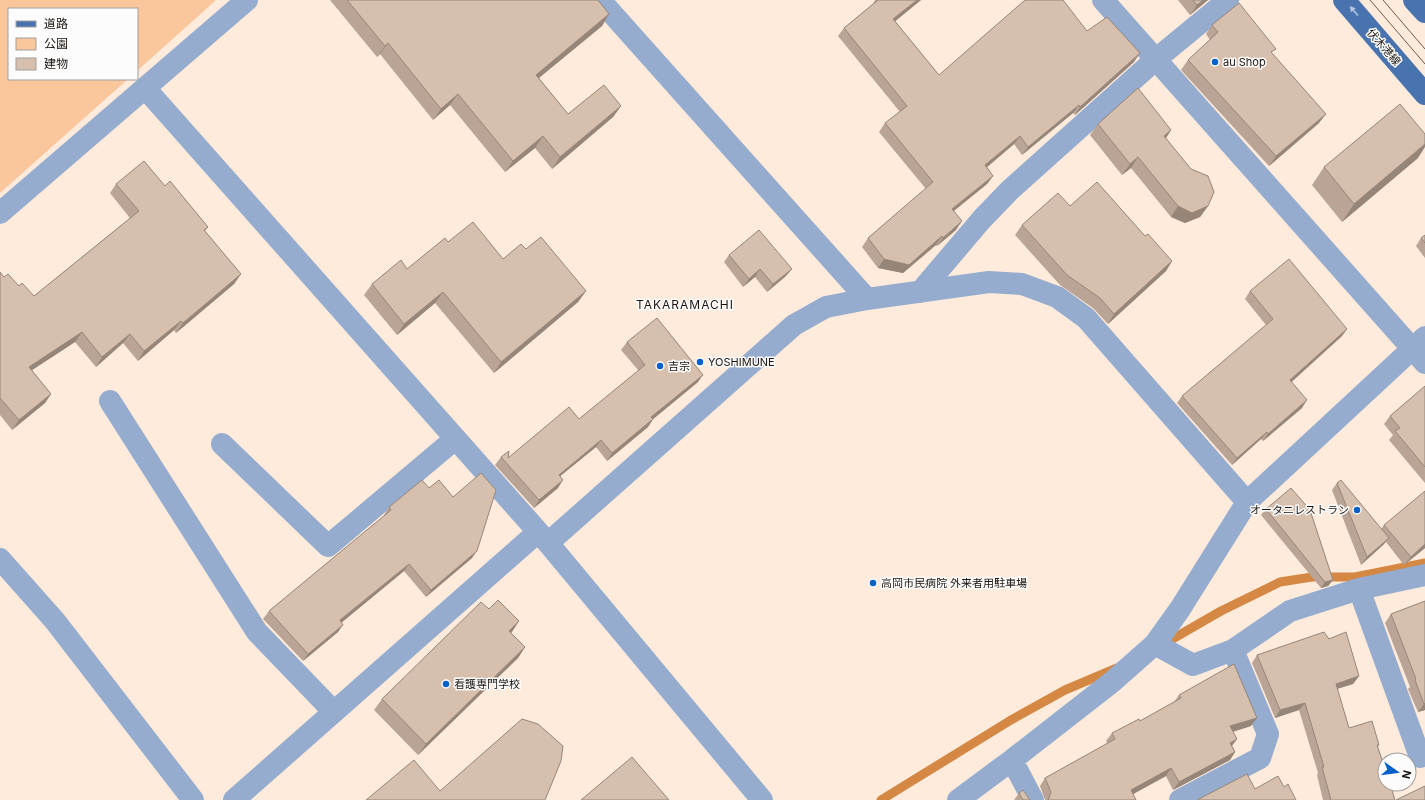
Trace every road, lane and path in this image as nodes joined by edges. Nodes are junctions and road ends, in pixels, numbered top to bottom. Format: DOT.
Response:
graph roads {
  1 [pos="247,0"];
  2 [pos="600,0"];
  3 [pos="1103,0"];
  4 [pos="1228,0"];
  5 [pos="1344,0"];
  6 [pos="1414,0"];
  7 [pos="1425,12"];
  8 [pos="1156,60"];
  9 [pos="145,88"];
  10 [pos="1425,94"];
  11 [pos="0,213"];
  12 [pos="920,292"];
  13 [pos="867,299"];
  14 [pos="1421,349"];
  15 [pos="110,401"];
  16 [pos="455,439"];
  17 [pos="222,444"];
  18 [pos="1247,502"];
  19 [pos="543,537"];
  20 [pos="0,559"];
  21 [pos="1425,575"];
  22 [pos="1359,589"];
  23 [pos="1155,644"];
  24 [pos="1233,650"];
  25 [pos="334,712"];
  26 [pos="1422,756"];
  27 [pos="1012,760"];
  28 [pos="193,800"];
  29 [pos="234,800"];
  30 [pos="762,800"];
  31 [pos="958,800"];
  32 [pos="1033,800"];
  33 [pos="1180,800"];
  1 -- 9 [label="street"];
  2 -- 13 [label="street"];
  3 -- 8 [label="street"];
  4 -- 8 [label="street"];
  10 -- 5 [label="main road, 伏木港線, one-way"];
  6 -- 7 [label="main road"];
  8 -- 12 [label="street"];
  8 -- 14 [label="street"];
  9 -- 11 [label="street"];
  9 -- 16 [label="street"];
  12 -- 13 [label="street"];
  12 -- 18 [label="street"];
  13 -- 19 [label="street"];
  14 -- 18 [label="street"];
  15 -- 25 [label="street"];
  16 -- 17 [label="street"];
  16 -- 19 [label="street"];
  18 -- 23 [label="street"];
  19 -- 25 [label="street"];
  19 -- 30 [label="street"];
  20 -- 28 [label="street"];
  21 -- 22 [label="street"];
  22 -- 24 [label="street"];
  22 -- 26 [label="street"];
  23 -- 24 [label="street"];
  23 -- 27 [label="street"];
  24 -- 33 [label="street"];
  25 -- 29 [label="street"];
  27 -- 31 [label="street"];
  27 -- 32 [label="street"];
}
